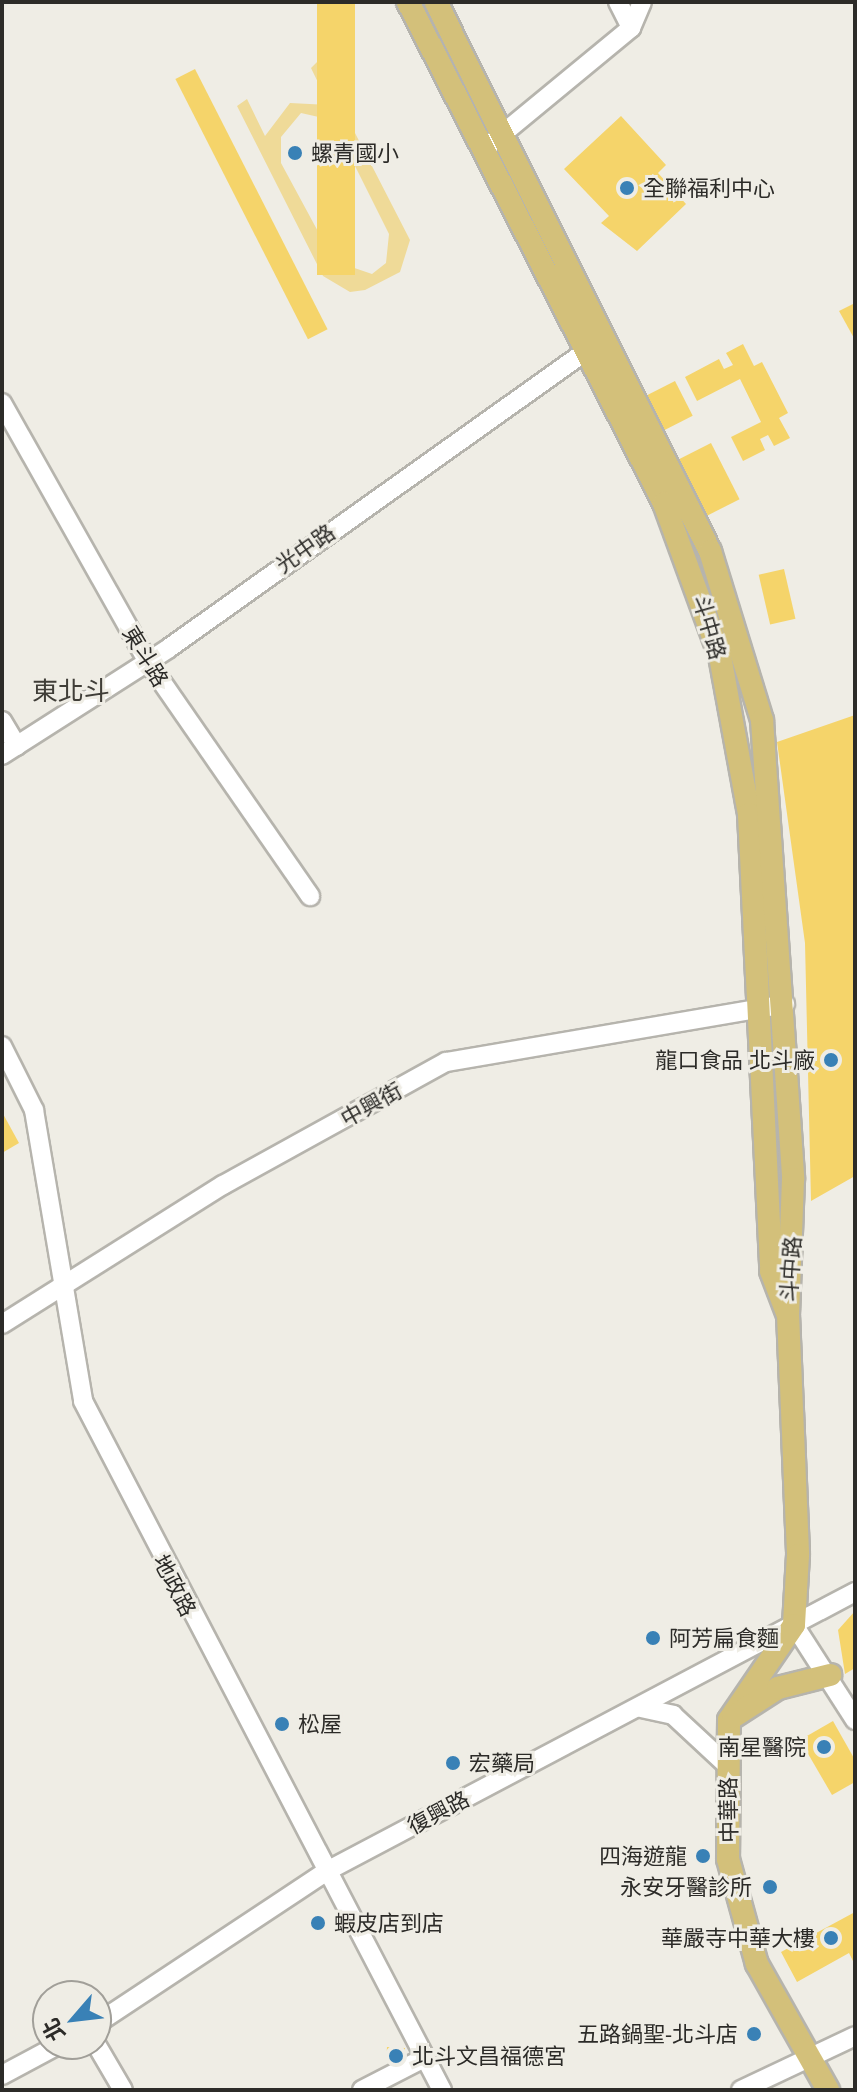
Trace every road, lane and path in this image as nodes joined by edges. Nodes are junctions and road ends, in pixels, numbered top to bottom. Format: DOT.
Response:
graph roads {
  1 [pos="408,2"];
  2 [pos="436,2"];
  3 [pos="618,2"];
  4 [pos="642,2"];
  5 [pos="631,28"];
  6 [pos="504,137"];
  7 [pos="483,150"];
  8 [pos="596,344"];
  9 [pos="2,403"];
  10 [pos="673,498"];
  11 [pos="148,662"];
  12 [pos="2,721"];
  13 [pos="9,750"];
  14 [pos="310,896"];
  15 [pos="785,1004"];
  16 [pos="762,1006"];
  17 [pos="2,1046"];
  18 [pos="67,1285"];
  19 [pos="788,1314"];
  20 [pos="2,1324"];
  21 [pos="855,1592"];
  22 [pos="794,1625"];
  23 [pos="830,1675"];
  24 [pos="641,1708"];
  25 [pos="729,1720"];
  26 [pos="855,1720"];
  27 [pos="727,1765"];
  28 [pos="327,1871"];
  29 [pos="112,2013"];
  30 [pos="855,2036"];
  31 [pos="809,2053"];
  32 [pos="424,2058"];
  33 [pos="32,2059"];
  34 [pos="105,2060"];
  35 [pos="2,2075"];
  36 [pos="123,2090"];
  37 [pos="362,2090"];
  38 [pos="442,2090"];
  39 [pos="741,2090"];
  40 [pos="828,2090"];
  1 -- 7 [label="main road, 斗中路"];
  2 -- 6 [label="main road, 斗中路"];
  3 -- 5 [label="street"];
  4 -- 5 [label="street"];
  5 -- 6 [label="street"];
  6 -- 7 [label="street"];
  6 -- 8 [label="main road, 斗中路"];
  7 -- 8 [label="main road, 斗中路"];
  8 -- 10 [label="main road, 斗中路"];
  8 -- 11 [label="street, 光中路"];
  9 -- 11 [label="street, 東斗路"];
  10 -- 15 [label="main road, 斗中路"];
  10 -- 16 [label="main road, 斗中路"];
  11 -- 13 [label="street, 光中路"];
  11 -- 14 [label="street, 東斗路"];
  12 -- 13 [label="street"];
  15 -- 16 [label="street, 中興街"];
  15 -- 19 [label="main road, 斗中路"];
  16 -- 18 [label="street, 中興街"];
  16 -- 19 [label="main road, 斗中路"];
  17 -- 18 [label="street, 地政路"];
  18 -- 20 [label="street, 中興街"];
  18 -- 28 [label="street, 地政路"];
  19 -- 22 [label="main road, 斗中路"];
  21 -- 22 [label="street, 復興路"];
  22 -- 23 [label="street"];
  22 -- 24 [label="street, 復興路"];
  22 -- 25 [label="main road"];
  23 -- 25 [label="main road"];
  23 -- 26 [label="street"];
  24 -- 27 [label="street"];
  24 -- 28 [label="street, 復興路"];
  25 -- 27 [label="main road, 中華路"];
  27 -- 31 [label="main road, 中華路"];
  28 -- 29 [label="street, 復興路"];
  28 -- 32 [label="street, 地政路"];
  30 -- 31 [label="street"];
  31 -- 39 [label="street"];
  31 -- 40 [label="main road, 中華路"];
  32 -- 37 [label="street"];
  32 -- 38 [label="street, 地政路"];
  33 -- 35 [label="street"];
  34 -- 36 [label="street"];
}
